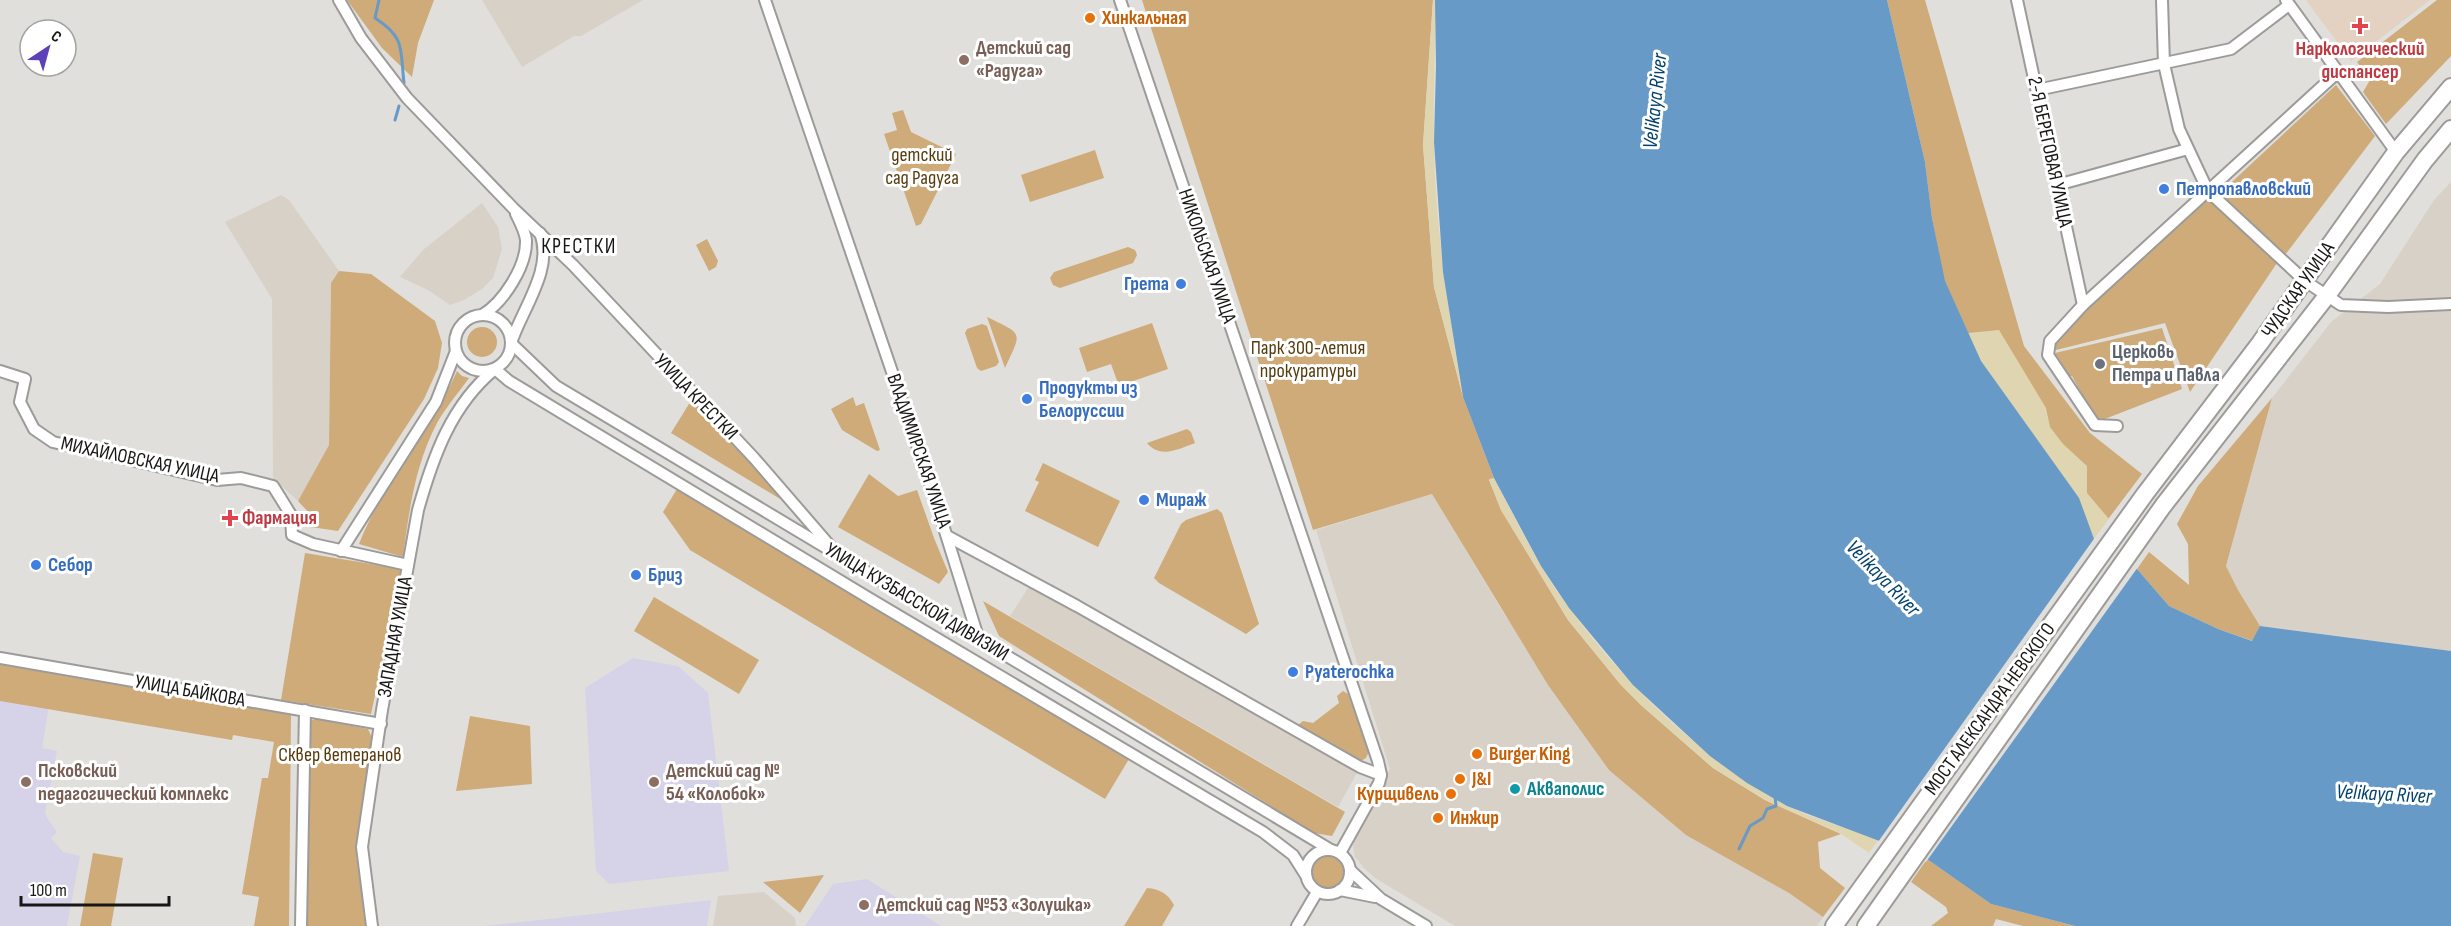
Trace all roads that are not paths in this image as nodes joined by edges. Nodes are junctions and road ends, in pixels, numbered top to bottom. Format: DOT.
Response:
graph roads {
  1 [pos="339,0"];
  2 [pos="765,0"];
  3 [pos="1120,0"];
  4 [pos="2017,0"];
  5 [pos="2162,0"];
  6 [pos="2287,2"];
  7 [pos="2164,64"];
  8 [pos="2337,72"];
  9 [pos="2451,87"];
  10 [pos="2037,90"];
  11 [pos="2451,129"];
  12 [pos="2188,149"];
  13 [pos="2396,152"];
  14 [pos="2057,185"];
  15 [pos="2208,191"];
  16 [pos="513,208"];
  17 [pos="548,245"];
  18 [pos="525,249"];
  19 [pos="2305,281"];
  20 [pos="2326,297"];
  21 [pos="2083,304"];
  22 [pos="2451,304"];
  23 [pos="482,315"];
  24 [pos="511,343"];
  25 [pos="456,351"];
  26 [pos="495,369"];
  27 [pos="0,371"];
  28 [pos="2118,426"];
  29 [pos="2145,494"];
  30 [pos="2163,506"];
  31 [pos="947,536"];
  32 [pos="341,551"];
  33 [pos="834,552"];
  34 [pos="408,564"];
  35 [pos="979,639"];
  36 [pos="0,658"];
  37 [pos="305,710"];
  38 [pos="381,724"];
  39 [pos="1381,775"];
  40 [pos="1336,852"];
  41 [pos="1350,870"];
  42 [pos="1305,874"];
  43 [pos="1340,890"];
  44 [pos="1317,892"];
  45 [pos="1382,899"];
  46 [pos="1835,925"];
  47 [pos="301,926"];
  48 [pos="372,926"];
  49 [pos="1297,926"];
  50 [pos="1426,926"];
  51 [pos="1866,926"];
  1 -- 16 [label="street, УЛИЦА КРЕСТКИ"];
  2 -- 31 [label="street, ВЛАДИМИРСКАЯ УЛИЦА"];
  3 -- 39 [label="street, НИКОЛЬСКАЯ УЛИЦА"];
  4 -- 10 [label="street, 2-Я БЕРЕГОВАЯ УЛИЦА"];
  5 -- 7 [label="street"];
  6 -- 7 [label="street"];
  6 -- 8 [label="street"];
  7 -- 10 [label="street"];
  7 -- 12 [label="street"];
  8 -- 13 [label="street"];
  8 -- 15 [label="street"];
  9 -- 13 [label="highway, ЧУДСКАЯ УЛИЦА"];
  10 -- 14 [label="street, 2-Я БЕРЕГОВАЯ УЛИЦА"];
  11 -- 20 [label="highway, ЧУДСКАЯ УЛИЦА"];
  12 -- 14 [label="street"];
  12 -- 15 [label="street"];
  13 -- 19 [label="highway, ЧУДСКАЯ УЛИЦА"];
  14 -- 21 [label="street, 2-Я БЕРЕГОВАЯ УЛИЦА"];
  15 -- 19 [label="street"];
  15 -- 21 [label="street"];
  16 -- 17 [label="street, УЛИЦА КРЕСТКИ"];
  16 -- 18 [label="street"];
  17 -- 18 [label="street"];
  17 -- 24 [label="street"];
  17 -- 33 [label="street, УЛИЦА КРЕСТКИ"];
  18 -- 23 [label="street"];
  19 -- 20 [label="street"];
  19 -- 29 [label="highway, ЧУДСКАЯ УЛИЦА"];
  20 -- 22 [label="street"];
  20 -- 30 [label="highway, ЧУДСКАЯ УЛИЦА"];
  21 -- 28 [label="street"];
  23 -- 24 [label="street"];
  23 -- 25 [label="street"];
  24 -- 26 [label="street"];
  24 -- 33 [label="street, УЛИЦА КУЗБАССКОЙ ДИВИЗИИ"];
  25 -- 26 [label="street"];
  25 -- 32 [label="street"];
  26 -- 34 [label="street, ЗАПАДНАЯ УЛИЦА"];
  26 -- 42 [label="street, УЛИЦА КУЗБАССКОЙ ДИВИЗИИ"];
  27 -- 32 [label="street, МИХАЙЛОВСКАЯ УЛИЦА"];
  29 -- 46 [label="highway, МОСТ АЛЕКСАНДРА НЕВСКОГО"];
  30 -- 51 [label="highway, МОСТ АЛЕКСАНДРА НЕВСКОГО"];
  31 -- 35 [label="street"];
  31 -- 39 [label="street, ВЛАДИМИРСКАЯ УЛИЦА"];
  32 -- 34 [label="street"];
  33 -- 35 [label="street, УЛИЦА КУЗБАССКОЙ ДИВИЗИИ"];
  34 -- 38 [label="street, ЗАПАДНАЯ УЛИЦА"];
  35 -- 40 [label="street, УЛИЦА КУЗБАССКОЙ ДИВИЗИИ"];
  36 -- 37 [label="street, УЛИЦА БАЙКОВА"];
  37 -- 38 [label="street, УЛИЦА БАЙКОВА"];
  37 -- 47 [label="street"];
  38 -- 48 [label="street, ЗАПАДНАЯ УЛИЦА"];
  39 -- 40 [label="street"];
  40 -- 41 [label="street, УЛИЦА КУЗБАССКОЙ ДИВИЗИИ"];
  40 -- 42 [label="street"];
  41 -- 43 [label="street"];
  41 -- 45 [label="street, УЛИЦА КУЗБАССКОЙ ДИВИЗИИ"];
  42 -- 44 [label="street, УЛИЦА КУЗБАССКОЙ ДИВИЗИИ"];
  43 -- 44 [label="street, УЛИЦА КУЗБАССКОЙ ДИВИЗИИ"];
  43 -- 45 [label="street, УЛИЦА КУЗБАССКОЙ ДИВИЗИИ"];
  44 -- 49 [label="street"];
  45 -- 50 [label="street, УЛИЦА КУЗБАССКОЙ ДИВИЗИИ"];
}
